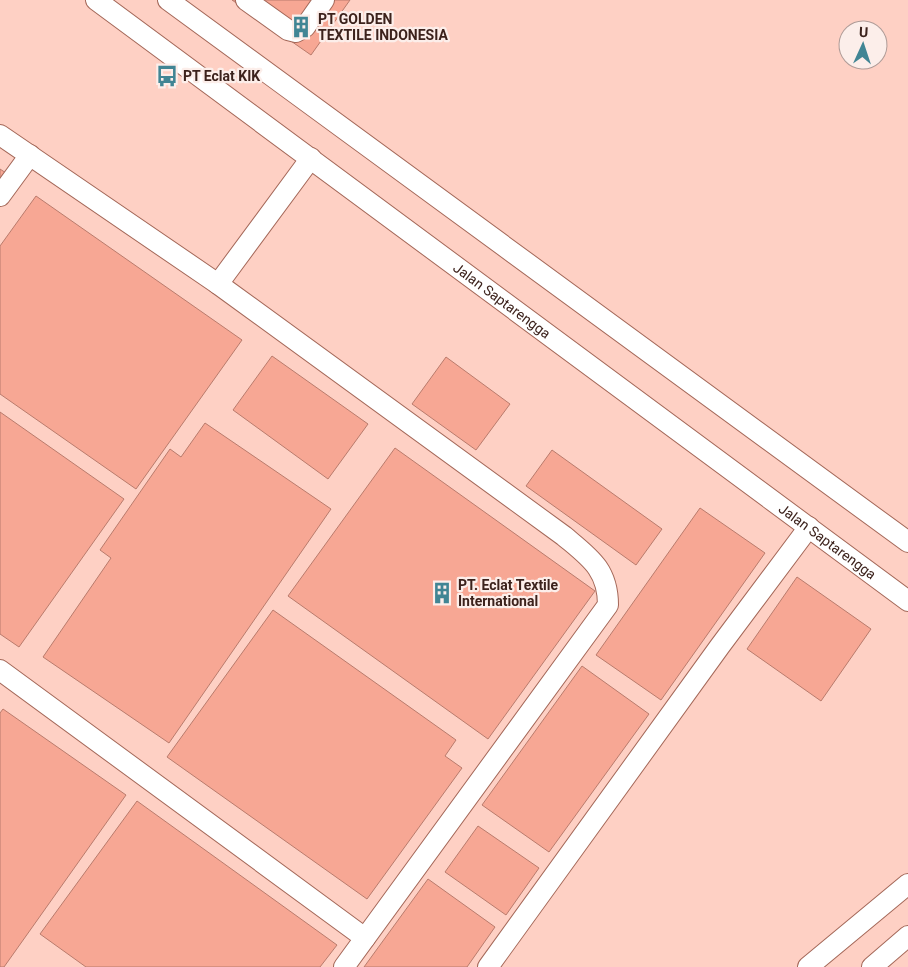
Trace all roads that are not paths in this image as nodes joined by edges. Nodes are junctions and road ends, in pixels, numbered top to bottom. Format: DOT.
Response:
graph roads {
  1 [pos="96,0"];
  2 [pos="168,0"];
  3 [pos="246,0"];
  4 [pos="324,0"];
  5 [pos="0,135"];
  6 [pos="30,155"];
  7 [pos="311,158"];
  8 [pos="0,196"];
  9 [pos="218,284"];
  10 [pos="809,527"];
  11 [pos="908,542"];
  12 [pos="908,601"];
  13 [pos="0,670"];
  14 [pos="908,884"];
  15 [pos="908,936"];
  16 [pos="365,938"];
  17 [pos="344,967"];
  18 [pos="488,967"];
  19 [pos="808,967"];
  20 [pos="872,967"];
  1 -- 7 [label="street, Jalan Saptarengga"];
  2 -- 11 [label="street"];
  3 -- 4 [label="street"];
  5 -- 6 [label="street"];
  6 -- 8 [label="street"];
  6 -- 9 [label="street"];
  7 -- 9 [label="street"];
  7 -- 10 [label="street, Jalan Saptarengga"];
  9 -- 16 [label="street"];
  10 -- 12 [label="street, Jalan Saptarengga"];
  10 -- 18 [label="street"];
  13 -- 16 [label="street"];
  14 -- 19 [label="street"];
  15 -- 20 [label="street"];
  16 -- 17 [label="street"];
}
